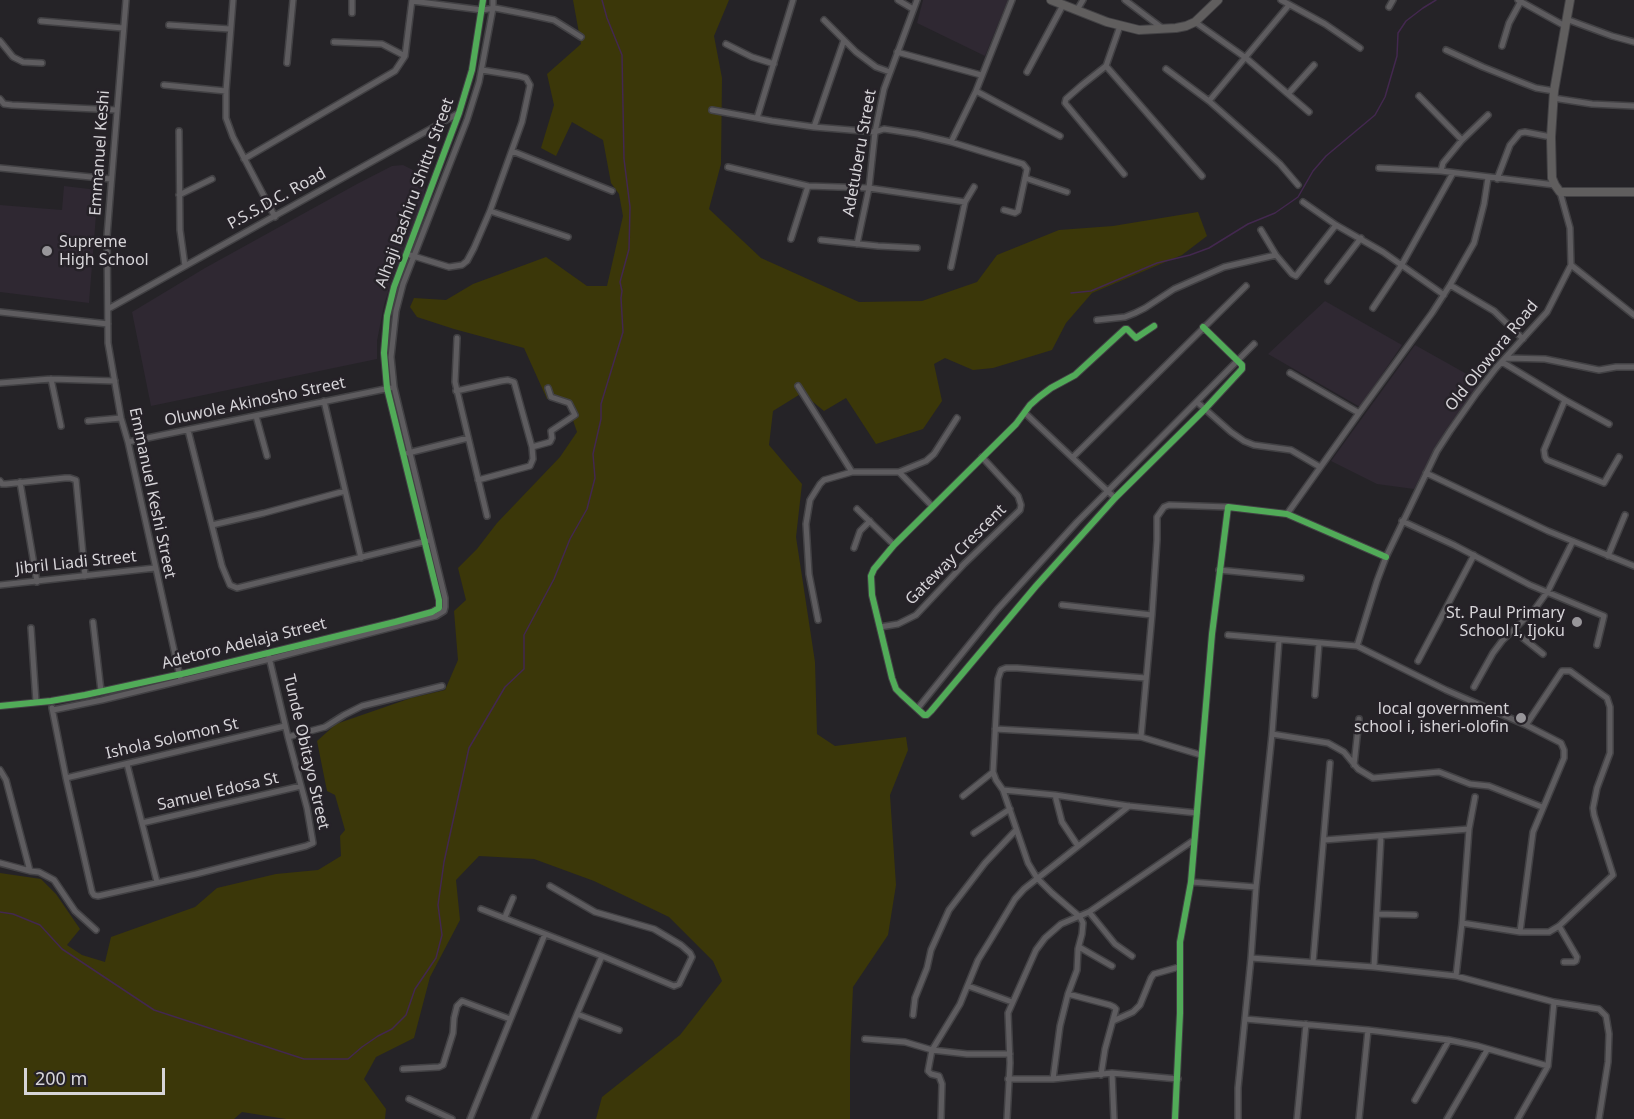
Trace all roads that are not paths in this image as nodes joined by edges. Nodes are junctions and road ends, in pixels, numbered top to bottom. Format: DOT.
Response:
graph roads {
  1 [pos="126,0"];
  2 [pos="233,0"];
  3 [pos="292,0"];
  4 [pos="352,0"];
  5 [pos="412,0"];
  6 [pos="483,0"];
  7 [pos="493,0"];
  8 [pos="793,0"];
  9 [pos="898,0"];
  10 [pos="917,0"];
  11 [pos="1012,0"];
  12 [pos="1051,0"];
  13 [pos="1083,0"];
  14 [pos="1125,0"];
  15 [pos="1218,0"];
  16 [pos="1281,0"];
  17 [pos="1393,0"];
  18 [pos="1570,0"];
  19 [pos="1519,1"];
  20 [pos="1063,5"];
  21 [pos="1289,5"];
  22 [pos="1389,7"];
  23 [pos="493,8"];
  24 [pos="913,9"];
  25 [pos="482,10"];
  26 [pos="1077,10"];
  27 [pos="351,13"];
  28 [pos="824,20"];
  29 [pos="41,21"];
  30 [pos="1195,22"];
  31 [pos="1565,23"];
  32 [pos="169,25"];
  33 [pos="1120,26"];
  34 [pos="123,28"];
  35 [pos="230,29"];
  36 [pos="1163,29"];
  37 [pos="581,37"];
  38 [pos="844,40"];
  39 [pos="0,41"];
  40 [pos="334,42"];
  41 [pos="1634,42"];
  42 [pos="726,44"];
  43 [pos="1502,46"];
  44 [pos="1360,48"];
  45 [pos="1446,50"];
  46 [pos="897,52"];
  47 [pos="405,56"];
  48 [pos="1246,58"];
  49 [pos="42,63"];
  50 [pos="287,63"];
  51 [pos="774,64"];
  52 [pos="1314,65"];
  53 [pos="1106,66"];
  54 [pos="1167,69"];
  55 [pos="482,70"];
  56 [pos="890,72"];
  57 [pos="1027,72"];
  58 [pos="981,75"];
  59 [pos="164,85"];
  60 [pos="976,90"];
  61 [pos="226,91"];
  62 [pos="1288,94"];
  63 [pos="1554,95"];
  64 [pos="1419,96"];
  65 [pos="0,99"];
  66 [pos="1209,101"];
  67 [pos="1634,106"];
  68 [pos="117,110"];
  69 [pos="712,110"];
  70 [pos="1309,112"];
  71 [pos="459,114"];
  72 [pos="468,115"];
  73 [pos="1488,115"];
  74 [pos="757,118"];
  75 [pos="814,127"];
  76 [pos="179,131"];
  77 [pos="875,132"];
  78 [pos="1060,136"];
  79 [pos="1551,137"];
  80 [pos="1462,140"];
  81 [pos="951,142"];
  82 [pos="512,151"];
  83 [pos="244,159"];
  84 [pos="728,167"];
  85 [pos="0,168"];
  86 [pos="1379,168"];
  87 [pos="1441,171"];
  88 [pos="1453,173"];
  89 [pos="1124,174"];
  90 [pos="1202,176"];
  91 [pos="1025,178"];
  92 [pos="1488,178"];
  93 [pos="111,179"];
  94 [pos="212,179"];
  95 [pos="1497,179"];
  96 [pos="1298,185"];
  97 [pos="808,186"];
  98 [pos="974,187"];
  99 [pos="869,188"];
  100 [pos="1558,189"];
  101 [pos="612,191"];
  102 [pos="1067,192"];
  103 [pos="1634,192"];
  104 [pos="179,195"];
  105 [pos="965,201"];
  106 [pos="1303,201"];
  107 [pos="1004,210"];
  108 [pos="490,212"];
  109 [pos="275,217"];
  110 [pos="1336,225"];
  111 [pos="1261,230"];
  112 [pos="568,237"];
  113 [pos="1361,238"];
  114 [pos="791,239"];
  115 [pos="821,240"];
  116 [pos="857,244"];
  117 [pos="917,248"];
  118 [pos="406,254"];
  119 [pos="1276,255"];
  120 [pos="413,256"];
  121 [pos="1571,265"];
  122 [pos="185,266"];
  123 [pos="1401,266"];
  124 [pos="951,267"];
  125 [pos="1328,281"];
  126 [pos="1450,285"];
  127 [pos="1246,286"];
  128 [pos="1444,295"];
  129 [pos="1372,308"];
  130 [pos="108,309"];
  131 [pos="0,312"];
  132 [pos="1634,315"];
  133 [pos="1097,320"];
  134 [pos="108,324"];
  135 [pos="1154,326"];
  136 [pos="1203,327"];
  137 [pos="457,338"];
  138 [pos="1523,339"];
  139 [pos="1254,344"];
  140 [pos="1237,360"];
  141 [pos="1504,360"];
  142 [pos="1634,367"];
  143 [pos="1290,373"];
  144 [pos="51,379"];
  145 [pos="115,381"];
  146 [pos="0,383"];
  147 [pos="798,386"];
  148 [pos="390,388"];
  149 [pos="548,388"];
  150 [pos="456,390"];
  151 [pos="1565,400"];
  152 [pos="324,401"];
  153 [pos="1197,402"];
  154 [pos="1205,409"];
  155 [pos="1025,413"];
  156 [pos="1359,413"];
  157 [pos="256,416"];
  158 [pos="121,418"];
  159 [pos="957,418"];
  160 [pos="88,421"];
  161 [pos="1609,424"];
  162 [pos="60,426"];
  163 [pos="188,430"];
  164 [pos="468,438"];
  165 [pos="128,442"];
  166 [pos="532,447"];
  167 [pos="406,454"];
  168 [pos="267,456"];
  169 [pos="982,457"];
  170 [pos="1073,457"];
  171 [pos="1620,457"];
  172 [pos="1320,467"];
  173 [pos="852,472"];
  174 [pos="899,472"];
  175 [pos="1426,473"];
  176 [pos="478,480"];
  177 [pos="0,481"];
  178 [pos="20,482"];
  179 [pos="345,491"];
  180 [pos="1107,491"];
  181 [pos="1115,498"];
  182 [pos="932,506"];
  183 [pos="1228,507"];
  184 [pos="857,509"];
  185 [pos="1287,514"];
  186 [pos="1625,515"];
  187 [pos="487,516"];
  188 [pos="870,521"];
  189 [pos="1402,521"];
  190 [pos="212,525"];
  191 [pos="427,541"];
  192 [pos="1573,542"];
  193 [pos="894,545"];
  194 [pos="854,548"];
  195 [pos="1474,555"];
  196 [pos="1608,556"];
  197 [pos="1386,557"];
  198 [pos="361,558"];
  199 [pos="1634,566"];
  200 [pos="154,568"];
  201 [pos="1219,570"];
  202 [pos="85,576"];
  203 [pos="1301,578"];
  204 [pos="37,582"];
  205 [pos="0,585"];
  206 [pos="1548,591"];
  207 [pos="1062,605"];
  208 [pos="441,608"];
  209 [pos="998,610"];
  210 [pos="1152,615"];
  211 [pos="1007,619"];
  212 [pos="818,620"];
  213 [pos="93,622"];
  214 [pos="880,627"];
  215 [pos="31,628"];
  216 [pos="1514,631"];
  217 [pos="1228,635"];
  218 [pos="1279,640"];
  219 [pos="1319,643"];
  220 [pos="1597,645"];
  221 [pos="1357,646"];
  222 [pos="1543,654"];
  223 [pos="269,656"];
  224 [pos="1418,661"];
  225 [pos="180,677"];
  226 [pos="1146,678"];
  227 [pos="442,686"];
  228 [pos="1474,687"];
  229 [pos="101,691"];
  230 [pos="1314,695"];
  231 [pos="51,701"];
  232 [pos="36,702"];
  233 [pos="0,706"];
  234 [pos="918,708"];
  235 [pos="53,710"];
  236 [pos="1359,719"];
  237 [pos="1526,725"];
  238 [pos="285,726"];
  239 [pos="995,729"];
  240 [pos="1272,734"];
  241 [pos="288,737"];
  242 [pos="1141,737"];
  243 [pos="1201,755"];
  244 [pos="1330,763"];
  245 [pos="127,764"];
  246 [pos="1354,765"];
  247 [pos="0,770"];
  248 [pos="993,772"];
  249 [pos="66,778"];
  250 [pos="301,786"];
  251 [pos="1003,790"];
  252 [pos="1055,795"];
  253 [pos="963,796"];
  254 [pos="1475,796"];
  255 [pos="1129,806"];
  256 [pos="1542,807"];
  257 [pos="1010,809"];
  258 [pos="1197,813"];
  259 [pos="142,823"];
  260 [pos="1469,829"];
  261 [pos="1016,830"];
  262 [pos="974,833"];
  263 [pos="1381,836"];
  264 [pos="1194,840"];
  265 [pos="1324,840"];
  266 [pos="1078,846"];
  267 [pos="0,863"];
  268 [pos="30,871"];
  269 [pos="1037,878"];
  270 [pos="157,882"];
  271 [pos="1191,882"];
  272 [pos="550,886"];
  273 [pos="1256,887"];
  274 [pos="513,898"];
  275 [pos="481,909"];
  276 [pos="1089,912"];
  277 [pos="1378,914"];
  278 [pos="1415,915"];
  279 [pos="506,917"];
  280 [pos="1080,917"];
  281 [pos="1462,923"];
  282 [pos="1559,926"];
  283 [pos="96,930"];
  284 [pos="1520,932"];
  285 [pos="545,934"];
  286 [pos="1079,947"];
  287 [pos="602,956"];
  288 [pos="1132,956"];
  289 [pos="1251,958"];
  290 [pos="1313,962"];
  291 [pos="1564,962"];
  292 [pos="1112,966"];
  293 [pos="1179,967"];
  294 [pos="1374,967"];
  295 [pos="1456,976"];
  296 [pos="968,986"];
  297 [pos="1068,994"];
  298 [pos="1012,1002"];
  299 [pos="1554,1002"];
  300 [pos="577,1014"];
  301 [pos="913,1015"];
  302 [pos="510,1019"];
  303 [pos="1245,1019"];
  304 [pos="1113,1021"];
  305 [pos="1306,1024"];
  306 [pos="620,1030"];
  307 [pos="1368,1030"];
  308 [pos="865,1040"];
  309 [pos="1449,1040"];
  310 [pos="932,1050"];
  311 [pos="1487,1050"];
  312 [pos="1010,1054"];
  313 [pos="1548,1066"];
  314 [pos="403,1069"];
  315 [pos="1112,1073"];
  316 [pos="1101,1075"];
  317 [pos="1008,1079"];
  318 [pos="1053,1079"];
  319 [pos="1178,1079"];
  320 [pos="409,1100"];
  321 [pos="1415,1100"];
  322 [pos="452,1119"];
  323 [pos="470,1119"];
  324 [pos="534,1119"];
  325 [pos="941,1119"];
  326 [pos="1007,1119"];
  327 [pos="1114,1119"];
  328 [pos="1175,1119"];
  329 [pos="1238,1119"];
  330 [pos="1297,1119"];
  331 [pos="1359,1119"];
  332 [pos="1447,1119"];
  333 [pos="1518,1119"];
  334 [pos="1599,1119"];
  1 -- 34 [label="street, Emmanuel Keshi"];
  2 -- 35 [label="street"];
  3 -- 50 [label="street"];
  4 -- 27 [label="street"];
  5 -- 25 [label="street"];
  5 -- 47 [label="street"];
  6 -- 25 [label="street, Alhaji Bashiru Shittu Street"];
  7 -- 23 [label="street, Alhaji Bashiru Shittu Street"];
  8 -- 51 [label="street"];
  9 -- 24 [label="street"];
  10 -- 24 [label="street, Adetuberu Street"];
  11 -- 58 [label="street"];
  12 -- 20 [label="street"];
  13 -- 26 [label="street"];
  14 -- 36 [label="street"];
  15 -- 30 [label="street"];
  16 -- 21 [label="street"];
  17 -- 22 [label="street"];
  18 -- 31 [label="street, Old Olowora Road"];
  19 -- 31 [label="street"];
  19 -- 43 [label="street"];
  20 -- 26 [label="street"];
  20 -- 57 [label="street"];
  21 -- 44 [label="street"];
  21 -- 48 [label="street"];
  23 -- 25 [label="street"];
  23 -- 37 [label="street"];
  23 -- 55 [label="street, Alhaji Bashiru Shittu Street"];
  24 -- 46 [label="street, Adetuberu Street"];
  25 -- 71 [label="street, Alhaji Bashiru Shittu Street"];
  26 -- 33 [label="street"];
  28 -- 38 [label="street"];
  29 -- 34 [label="street"];
  30 -- 36 [label="street"];
  30 -- 48 [label="street"];
  31 -- 41 [label="street"];
  31 -- 63 [label="street, Old Olowora Road"];
  32 -- 35 [label="street"];
  33 -- 36 [label="street"];
  33 -- 53 [label="street"];
  34 -- 68 [label="street, Emmanuel Keshi"];
  35 -- 61 [label="street"];
  38 -- 56 [label="street"];
  38 -- 75 [label="street"];
  39 -- 49 [label="street"];
  40 -- 47 [label="street"];
  42 -- 51 [label="street"];
  45 -- 63 [label="street"];
  46 -- 56 [label="street, Adetuberu Street"];
  46 -- 58 [label="street"];
  47 -- 83 [label="street"];
  48 -- 62 [label="street"];
  48 -- 66 [label="street"];
  51 -- 74 [label="street"];
  52 -- 62 [label="street"];
  53 -- 89 [label="street"];
  53 -- 90 [label="street"];
  54 -- 66 [label="street"];
  55 -- 72 [label="street, Alhaji Bashiru Shittu Street"];
  55 -- 82 [label="street"];
  56 -- 77 [label="street, Adetuberu Street"];
  58 -- 60 [label="street"];
  59 -- 61 [label="street"];
  60 -- 78 [label="street"];
  60 -- 81 [label="street"];
  61 -- 83 [label="street"];
  62 -- 70 [label="street"];
  63 -- 67 [label="street"];
  63 -- 79 [label="street, Old Olowora Road"];
  64 -- 80 [label="street"];
  65 -- 68 [label="street"];
  66 -- 96 [label="street"];
  68 -- 93 [label="street, Emmanuel Keshi"];
  69 -- 74 [label="street"];
  71 -- 72 [label="street"];
  71 -- 109 [label="street, P.S.S.D.C. Road"];
  71 -- 118 [label="street, Alhaji Bashiru Shittu Street"];
  72 -- 120 [label="street, Alhaji Bashiru Shittu Street"];
  73 -- 80 [label="street"];
  74 -- 75 [label="street"];
  75 -- 77 [label="street"];
  76 -- 104 [label="street"];
  77 -- 81 [label="street"];
  77 -- 99 [label="street, Adetuberu Street"];
  79 -- 95 [label="street"];
  79 -- 100 [label="street, Old Olowora Road"];
  80 -- 87 [label="street"];
  81 -- 91 [label="street"];
  82 -- 101 [label="street"];
  82 -- 108 [label="street"];
  83 -- 109 [label="street"];
  84 -- 97 [label="street"];
  85 -- 93 [label="street"];
  86 -- 87 [label="street"];
  87 -- 88 [label="street"];
  88 -- 92 [label="street"];
  88 -- 123 [label="street"];
  91 -- 102 [label="street"];
  91 -- 107 [label="street"];
  92 -- 95 [label="street"];
  92 -- 126 [label="street"];
  93 -- 130 [label="street, Emmanuel Keshi"];
  94 -- 104 [label="street"];
  95 -- 100 [label="street"];
  97 -- 99 [label="street"];
  97 -- 114 [label="street"];
  98 -- 105 [label="street"];
  99 -- 105 [label="street"];
  99 -- 116 [label="street, Adetuberu Street"];
  100 -- 103 [label="street"];
  100 -- 121 [label="street, Old Olowora Road"];
  104 -- 122 [label="street"];
  105 -- 124 [label="street"];
  106 -- 110 [label="street"];
  108 -- 112 [label="street"];
  108 -- 120 [label="street"];
  109 -- 122 [label="street, P.S.S.D.C. Road"];
  110 -- 113 [label="street"];
  110 -- 119 [label="street"];
  111 -- 119 [label="street"];
  113 -- 123 [label="street"];
  113 -- 125 [label="street"];
  115 -- 116 [label="street"];
  116 -- 117 [label="street"];
  118 -- 120 [label="street"];
  118 -- 148 [label="street, Alhaji Bashiru Shittu Street"];
  119 -- 133 [label="street"];
  120 -- 148 [label="street, Alhaji Bashiru Shittu Street"];
  121 -- 132 [label="street"];
  121 -- 138 [label="street, Old Olowora Road"];
  122 -- 130 [label="street, P.S.S.D.C. Road"];
  123 -- 128 [label="street"];
  123 -- 129 [label="street"];
  126 -- 128 [label="street"];
  126 -- 138 [label="street"];
  127 -- 136 [label="street"];
  128 -- 156 [label="street"];
  130 -- 134 [label="street, Emmanuel Keshi Street"];
  131 -- 134 [label="street"];
  134 -- 145 [label="street, Emmanuel Keshi Street"];
  135 -- 155 [label="street"];
  136 -- 140 [label="street"];
  136 -- 170 [label="street"];
  137 -- 150 [label="street"];
  138 -- 141 [label="street, Old Olowora Road"];
  139 -- 140 [label="street"];
  140 -- 153 [label="street"];
  140 -- 154 [label="street"];
  141 -- 142 [label="street"];
  141 -- 151 [label="street"];
  141 -- 175 [label="street, Old Olowora Road"];
  143 -- 156 [label="street"];
  144 -- 145 [label="street"];
  144 -- 146 [label="street"];
  144 -- 162 [label="street"];
  145 -- 158 [label="street, Emmanuel Keshi Street"];
  147 -- 173 [label="street"];
  148 -- 152 [label="street, Oluwole Akinosho Street"];
  148 -- 167 [label="street, Alhaji Bashiru Shittu Street"];
  149 -- 166 [label="street"];
  150 -- 164 [label="street"];
  150 -- 166 [label="street"];
  151 -- 161 [label="street"];
  151 -- 171 [label="street"];
  152 -- 157 [label="street, Oluwole Akinosho Street"];
  152 -- 179 [label="street"];
  153 -- 154 [label="street"];
  153 -- 180 [label="street"];
  154 -- 172 [label="street"];
  154 -- 181 [label="street"];
  155 -- 169 [label="street"];
  155 -- 170 [label="street"];
  156 -- 172 [label="street"];
  157 -- 163 [label="street, Oluwole Akinosho Street"];
  157 -- 168 [label="street"];
  158 -- 160 [label="street"];
  158 -- 165 [label="street, Emmanuel Keshi Street"];
  159 -- 174 [label="street"];
  163 -- 165 [label="street, Oluwole Akinosho Street"];
  163 -- 190 [label="street"];
  164 -- 167 [label="street"];
  164 -- 176 [label="street"];
  165 -- 200 [label="street, Emmanuel Keshi Street"];
  166 -- 176 [label="street"];
  167 -- 191 [label="street, Alhaji Bashiru Shittu Street"];
  169 -- 182 [label="street"];
  169 -- 214 [label="street, Gateway Crescent"];
  170 -- 180 [label="street"];
  172 -- 185 [label="street"];
  173 -- 174 [label="street"];
  173 -- 212 [label="street"];
  174 -- 182 [label="street"];
  175 -- 189 [label="street, Old Olowora Road"];
  175 -- 192 [label="street"];
  176 -- 187 [label="street"];
  177 -- 178 [label="street"];
  178 -- 202 [label="street"];
  178 -- 204 [label="street"];
  179 -- 190 [label="street"];
  179 -- 198 [label="street"];
  180 -- 181 [label="street"];
  180 -- 209 [label="street"];
  181 -- 211 [label="street"];
  182 -- 193 [label="street"];
  183 -- 185 [label="street"];
  183 -- 201 [label="street"];
  183 -- 210 [label="street"];
  184 -- 188 [label="street"];
  185 -- 197 [label="street"];
  186 -- 196 [label="street"];
  188 -- 193 [label="street"];
  188 -- 194 [label="street"];
  189 -- 195 [label="street"];
  189 -- 197 [label="street, Old Olowora Road"];
  190 -- 198 [label="street"];
  191 -- 198 [label="street"];
  191 -- 208 [label="street, Alhaji Bashiru Shittu Street"];
  192 -- 196 [label="street"];
  192 -- 206 [label="street"];
  193 -- 214 [label="street"];
  195 -- 206 [label="street"];
  195 -- 224 [label="street"];
  196 -- 199 [label="street"];
  197 -- 221 [label="street, Old Olowora Road"];
  200 -- 202 [label="street, Jibril Liadi Street"];
  200 -- 225 [label="street, Emmanuel Keshi Street"];
  201 -- 203 [label="street"];
  201 -- 243 [label="street"];
  202 -- 204 [label="street, Jibril Liadi Street"];
  204 -- 205 [label="street, Jibril Liadi Street"];
  206 -- 216 [label="street"];
  206 -- 220 [label="street"];
  207 -- 210 [label="street"];
  208 -- 223 [label="street, Adetoro Adelaja Street"];
  208 -- 223 [label="street"];
  209 -- 211 [label="street"];
  209 -- 234 [label="street"];
  210 -- 226 [label="street"];
  211 -- 234 [label="street"];
  213 -- 229 [label="street"];
  214 -- 234 [label="street"];
  215 -- 232 [label="street"];
  216 -- 222 [label="street"];
  216 -- 228 [label="street"];
  217 -- 218 [label="street"];
  218 -- 219 [label="street"];
  218 -- 240 [label="street"];
  219 -- 221 [label="street"];
  219 -- 230 [label="street"];
  221 -- 237 [label="street"];
  223 -- 225 [label="street"];
  223 -- 238 [label="street, Tunde Obitayo Street"];
  225 -- 229 [label="street, Adetoro Adelaja Street"];
  225 -- 235 [label="street"];
  226 -- 239 [label="street"];
  226 -- 242 [label="street"];
  227 -- 241 [label="street"];
  229 -- 231 [label="street, Adetoro Adelaja Street"];
  231 -- 232 [label="street, Adetoro Adelaja Street"];
  231 -- 235 [label="street"];
  232 -- 233 [label="street, Adetoro Adelaja Street"];
  235 -- 249 [label="street"];
  236 -- 246 [label="street"];
  237 -- 256 [label="street"];
  237 -- 282 [label="street"];
  238 -- 241 [label="street, Tunde Obitayo Street"];
  238 -- 245 [label="street, Ishola Solomon St"];
  239 -- 242 [label="street"];
  239 -- 248 [label="street"];
  240 -- 246 [label="street"];
  240 -- 273 [label="street"];
  241 -- 250 [label="street, Tunde Obitayo Street"];
  242 -- 243 [label="street"];
  243 -- 258 [label="street"];
  244 -- 265 [label="street"];
  245 -- 249 [label="street, Ishola Solomon St"];
  245 -- 259 [label="street"];
  246 -- 256 [label="street"];
  247 -- 268 [label="street"];
  248 -- 251 [label="street"];
  248 -- 253 [label="street"];
  249 -- 270 [label="street"];
  250 -- 259 [label="street, Samuel Edosa St"];
  250 -- 270 [label="street, Tunde Obitayo Street"];
  251 -- 252 [label="street"];
  251 -- 257 [label="street"];
  252 -- 255 [label="street"];
  252 -- 266 [label="street"];
  254 -- 260 [label="street"];
  255 -- 258 [label="street"];
  255 -- 266 [label="street"];
  256 -- 284 [label="street"];
  257 -- 261 [label="street"];
  257 -- 262 [label="street"];
  258 -- 264 [label="street"];
  259 -- 270 [label="street"];
  260 -- 263 [label="street"];
  260 -- 281 [label="street"];
  261 -- 269 [label="street"];
  261 -- 301 [label="street"];
  263 -- 265 [label="street"];
  263 -- 277 [label="street"];
  264 -- 271 [label="street"];
  264 -- 276 [label="street"];
  265 -- 290 [label="street"];
  266 -- 269 [label="street"];
  267 -- 268 [label="street"];
  268 -- 283 [label="street"];
  269 -- 280 [label="street"];
  269 -- 296 [label="street"];
  271 -- 273 [label="street"];
  271 -- 293 [label="street"];
  272 -- 287 [label="street"];
  273 -- 289 [label="street"];
  274 -- 279 [label="street"];
  275 -- 279 [label="street"];
  276 -- 280 [label="street"];
  276 -- 288 [label="street"];
  277 -- 278 [label="street"];
  277 -- 294 [label="street"];
  279 -- 285 [label="street"];
  280 -- 286 [label="street"];
  280 -- 298 [label="street"];
  281 -- 284 [label="street"];
  281 -- 295 [label="street"];
  282 -- 284 [label="street"];
  282 -- 291 [label="street"];
  285 -- 287 [label="street"];
  285 -- 302 [label="street"];
  286 -- 292 [label="street"];
  286 -- 297 [label="street"];
  287 -- 300 [label="street"];
  289 -- 290 [label="street"];
  289 -- 303 [label="street"];
  290 -- 294 [label="street"];
  293 -- 304 [label="street"];
  293 -- 319 [label="street"];
  294 -- 295 [label="street"];
  295 -- 299 [label="street"];
  296 -- 298 [label="street"];
  296 -- 310 [label="street"];
  297 -- 304 [label="street"];
  297 -- 318 [label="street"];
  298 -- 312 [label="street"];
  299 -- 313 [label="street"];
  299 -- 334 [label="street"];
  300 -- 306 [label="street"];
  300 -- 324 [label="street"];
  302 -- 314 [label="street"];
  302 -- 323 [label="street"];
  303 -- 305 [label="street"];
  303 -- 329 [label="street"];
  304 -- 316 [label="street"];
  305 -- 307 [label="street"];
  305 -- 330 [label="street"];
  307 -- 309 [label="street"];
  307 -- 331 [label="street"];
  308 -- 310 [label="street"];
  309 -- 311 [label="street"];
  309 -- 321 [label="street"];
  310 -- 312 [label="street"];
  310 -- 325 [label="street"];
  311 -- 313 [label="street"];
  311 -- 332 [label="street"];
  312 -- 317 [label="street"];
  313 -- 333 [label="street"];
  315 -- 316 [label="street"];
  315 -- 319 [label="street"];
  315 -- 327 [label="street"];
  316 -- 318 [label="street"];
  317 -- 318 [label="street"];
  317 -- 326 [label="street"];
  319 -- 328 [label="street"];
  320 -- 322 [label="street"];
}
